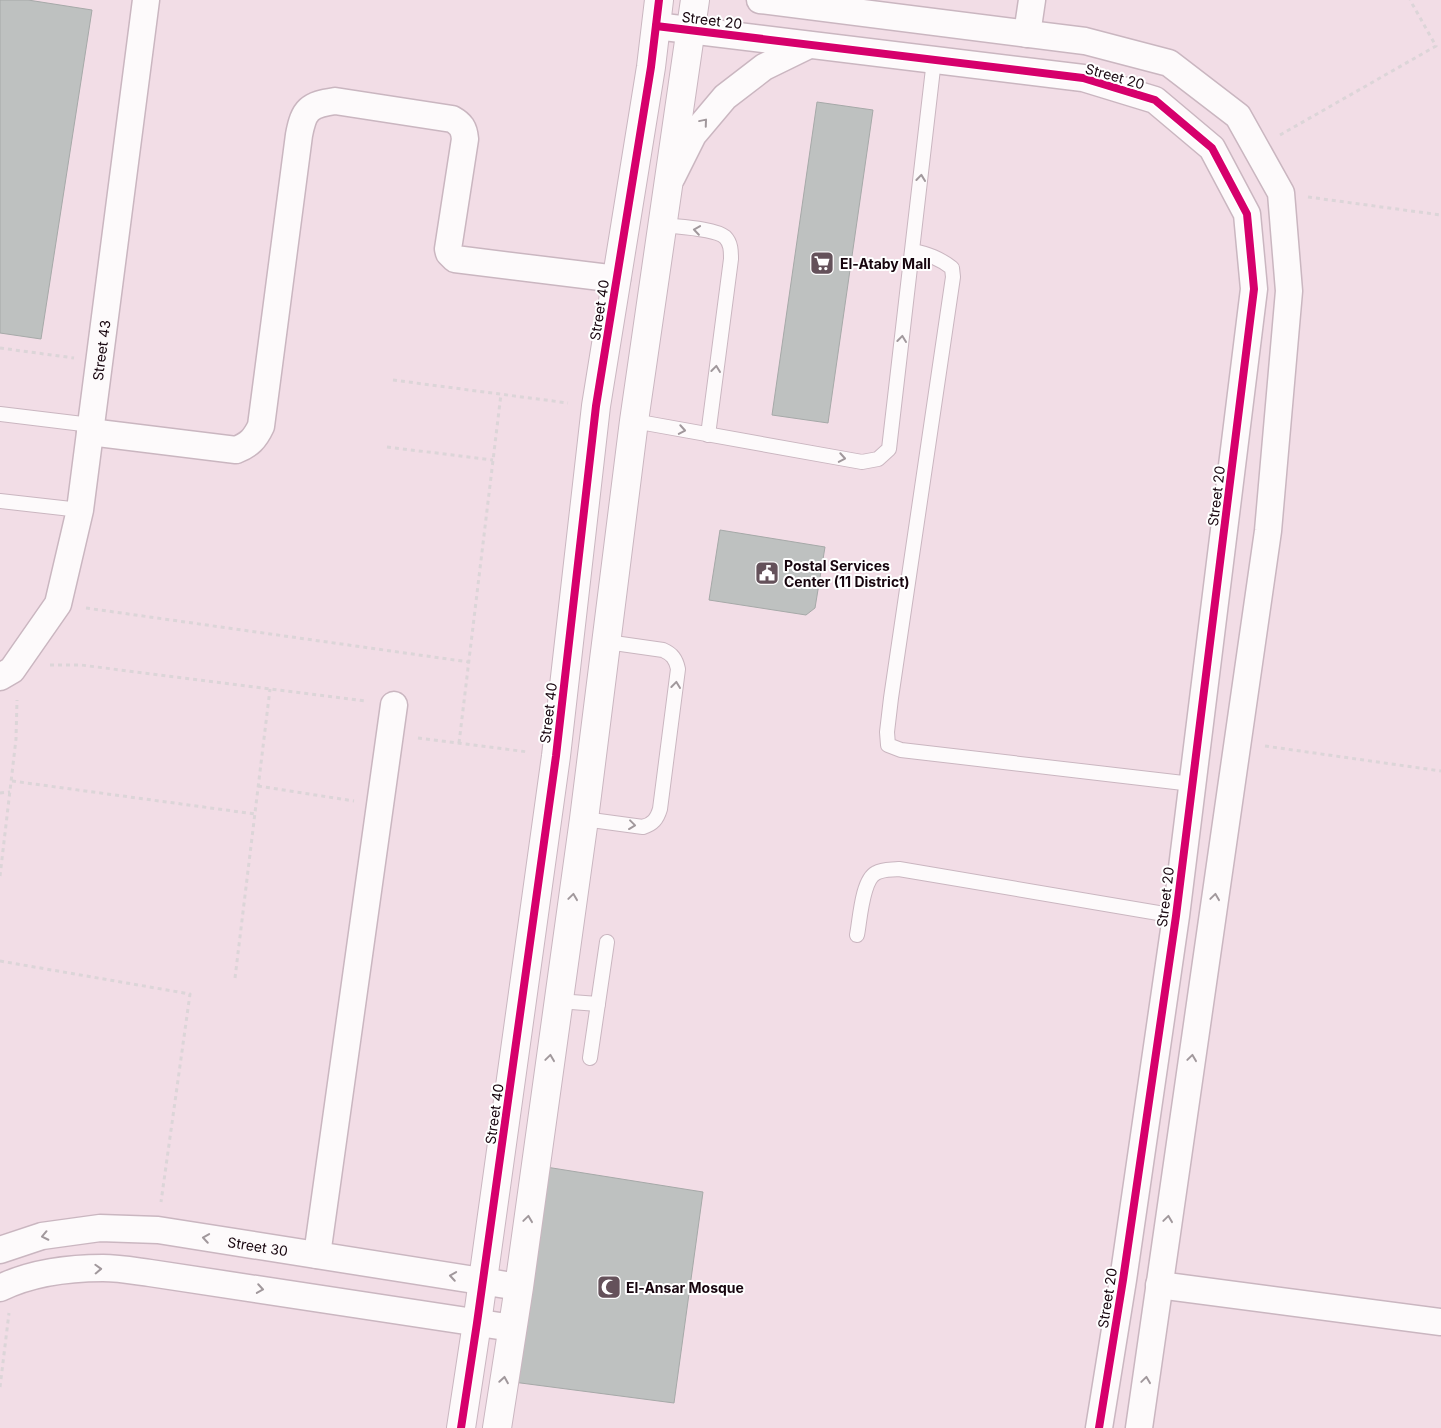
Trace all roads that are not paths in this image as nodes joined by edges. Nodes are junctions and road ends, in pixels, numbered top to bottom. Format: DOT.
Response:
graph roads {
  1 [pos="146,0"];
  2 [pos="695,0"];
  3 [pos="760,0"];
  4 [pos="1032,0"];
  5 [pos="810,3"];
  6 [pos="658,13"];
  7 [pos="691,30"];
  8 [pos="1028,34"];
  9 [pos="809,45"];
  10 [pos="934,60"];
  11 [pos="670,179"];
  12 [pos="663,225"];
  13 [pos="913,251"];
  14 [pos="616,279"];
  15 [pos="0,414"];
  16 [pos="634,421"];
  17 [pos="90,429"];
  18 [pos="708,434"];
  19 [pos="0,501"];
  20 [pos="80,510"];
  21 [pos="607,642"];
  22 [pos="6,673"];
  23 [pos="394,705"];
  24 [pos="1192,784"];
  25 [pos="584,819"];
  26 [pos="1176,916"];
  27 [pos="857,935"];
  28 [pos="607,942"];
  29 [pos="558,1001"];
  30 [pos="598,1004"];
  31 [pos="590,1058"];
  32 [pos="0,1250"];
  33 [pos="317,1255"];
  34 [pos="1126,1260"];
  35 [pos="410,1269"];
  36 [pos="1160,1276"];
  37 [pos="483,1281"];
  38 [pos="6,1285"];
  39 [pos="518,1287"];
  40 [pos="404,1311"];
  41 [pos="1441,1322"];
  42 [pos="478,1323"];
  43 [pos="512,1328"];
  44 [pos="461,1428"];
  45 [pos="497,1428"];
  46 [pos="1099,1428"];
  47 [pos="1139,1428"];
  1 -- 17 [label="street, Street 43"];
  2 -- 7 [label="street"];
  3 -- 5 [label="street, Street 20"];
  4 -- 8 [label="street"];
  5 -- 8 [label="street, Street 20"];
  6 -- 7 [label="street, Street 20"];
  6 -- 14 [label="street, Street 40"];
  7 -- 9 [label="street, Street 20"];
  7 -- 11 [label="street"];
  36 -- 8 [label="street, Street 20, one-way"];
  9 -- 10 [label="street, Street 20"];
  11 -- 9 [label="street, one-way"];
  13 -- 10 [label="lane, one-way"];
  10 -- 24 [label="street, Street 20"];
  11 -- 12 [label="street"];
  12 -- 16 [label="street"];
  18 -- 12 [label="lane, one-way"];
  18 -- 13 [label="lane, one-way"];
  13 -- 24 [label="lane"];
  14 -- 17 [label="street"];
  14 -- 37 [label="street, Street 40"];
  15 -- 17 [label="lane"];
  16 -- 18 [label="lane, one-way"];
  16 -- 21 [label="street"];
  17 -- 20 [label="street, Street 43"];
  19 -- 20 [label="lane"];
  20 -- 22 [label="street, Street 43"];
  21 -- 25 [label="street"];
  25 -- 21 [label="lane, one-way"];
  23 -- 33 [label="street"];
  24 -- 26 [label="street, Street 20"];
  29 -- 25 [label="street, one-way"];
  26 -- 27 [label="lane"];
  26 -- 34 [label="street, Street 20"];
  28 -- 30 [label="lane"];
  29 -- 30 [label="lane"];
  39 -- 29 [label="street, one-way"];
  30 -- 31 [label="lane"];
  33 -- 32 [label="street, Street 30, one-way"];
  33 -- 35 [label="street, Street 30"];
  34 -- 36 [label="street"];
  34 -- 46 [label="street, Street 20"];
  37 -- 35 [label="street, Street 30, one-way"];
  35 -- 40 [label="street"];
  36 -- 41 [label="street"];
  47 -- 36 [label="street, Street 20, one-way"];
  37 -- 39 [label="street, Street 30"];
  37 -- 42 [label="street, Street 40"];
  38 -- 40 [label="street, one-way"];
  39 -- 43 [label="street"];
  40 -- 42 [label="street"];
  42 -- 43 [label="street"];
  42 -- 44 [label="street, Street 40"];
  45 -- 43 [label="street, one-way"];
}
